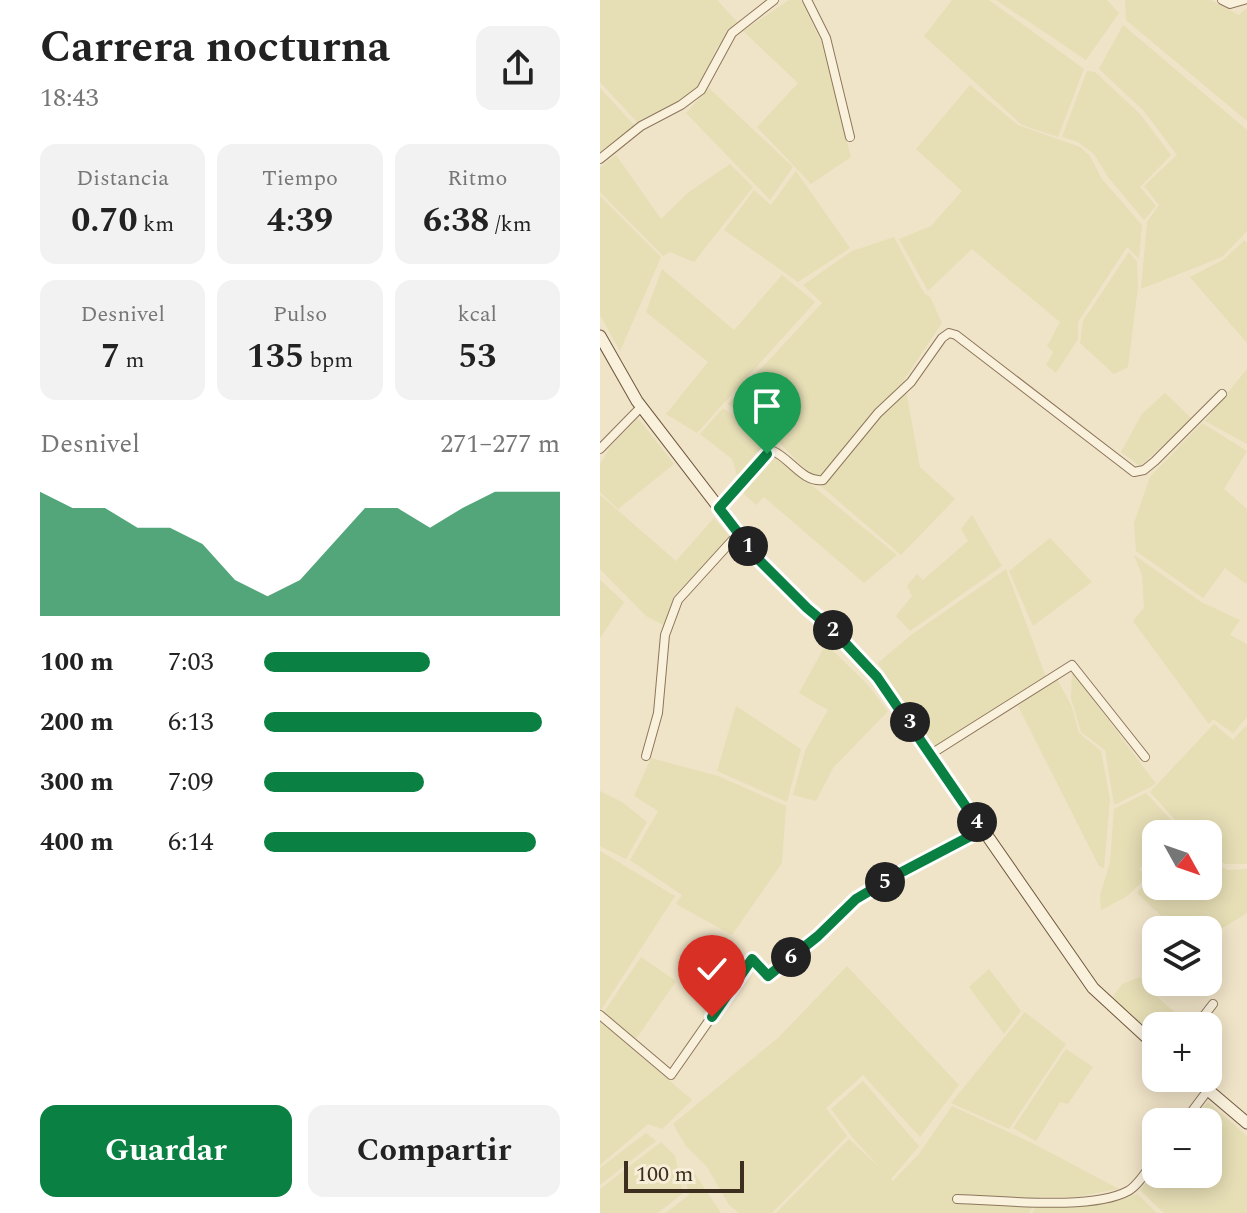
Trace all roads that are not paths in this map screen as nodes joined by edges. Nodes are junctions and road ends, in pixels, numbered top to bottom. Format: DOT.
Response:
graph roads {
  1 [pos="774,0"];
  2 [pos="807,0"];
  3 [pos="1222,0"];
  4 [pos="1244,0"];
  5 [pos="850,137"];
  6 [pos="600,159"];
  7 [pos="600,336"];
  8 [pos="1222,394"];
  9 [pos="641,407"];
  10 [pos="600,449"];
  11 [pos="719,508"];
  12 [pos="738,534"];
  13 [pos="931,754"];
  14 [pos="646,756"];
  15 [pos="1145,757"];
  16 [pos="982,830"];
  17 [pos="1213,1004"];
  18 [pos="1207,1012"];
  19 [pos="600,1015"];
  20 [pos="1142,1033"];
  21 [pos="1210,1092"];
  22 [pos="1247,1123"];
  23 [pos="1142,1176"];
  24 [pos="957,1199"];
  1 -- 6 [label="street"];
  2 -- 5 [label="street"];
  3 -- 4 [label="street"];
  7 -- 9 [label="main road"];
  8 -- 11 [label="street"];
  9 -- 10 [label="street"];
  9 -- 11 [label="main road"];
  11 -- 12 [label="main road"];
  12 -- 13 [label="main road"];
  12 -- 14 [label="street"];
  13 -- 15 [label="street"];
  13 -- 16 [label="main road"];
  16 -- 19 [label="street"];
  16 -- 20 [label="main road"];
  17 -- 18 [label="street"];
  21 -- 22 [label="main road"];
  23 -- 24 [label="street"];
}
